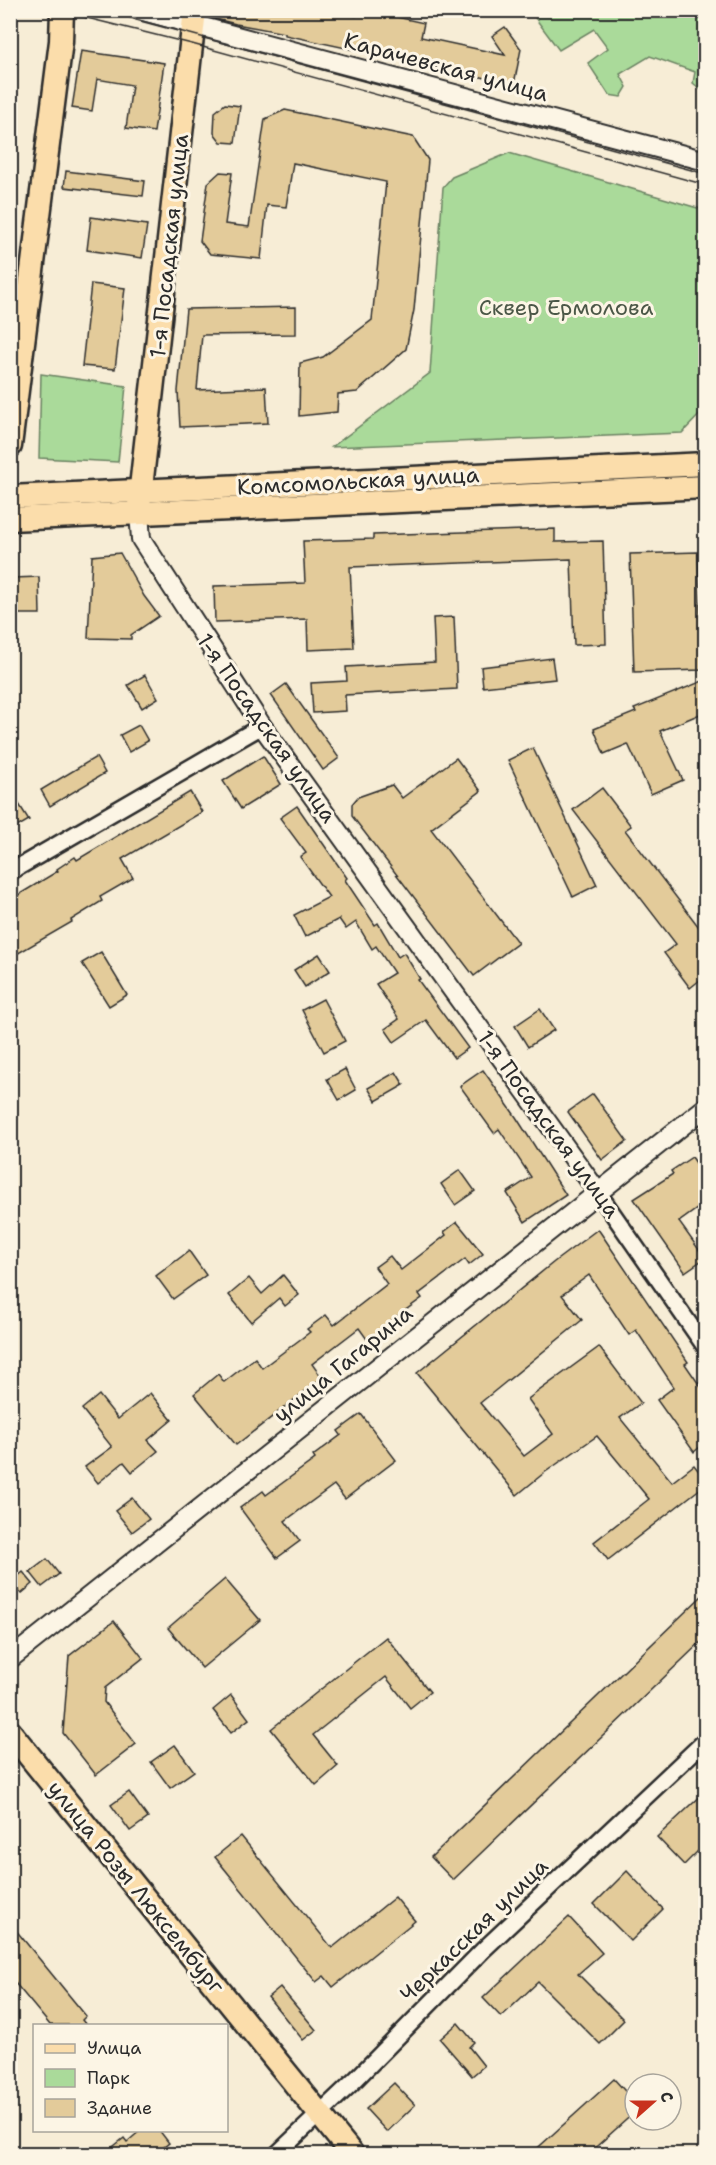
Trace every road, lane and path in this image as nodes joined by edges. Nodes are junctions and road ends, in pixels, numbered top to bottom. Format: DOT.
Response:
graph roads {
  1 [pos="62,10"];
  2 [pos="139,10"];
  3 [pos="194,18"];
  4 [pos="705,160"];
  5 [pos="10,446"];
  6 [pos="705,464"];
  7 [pos="705,487"];
  8 [pos="10,497"];
  9 [pos="140,502"];
  10 [pos="10,519"];
  11 [pos="262,726"];
  12 [pos="10,872"];
  13 [pos="705,1107"];
  14 [pos="597,1191"];
  15 [pos="705,1348"];
  16 [pos="10,1659"];
  17 [pos="10,1732"];
  18 [pos="705,1740"];
  19 [pos="319,2114"];
  20 [pos="277,2154"];
  21 [pos="352,2154"];
  1 -- 5 [label="main road"];
  2 -- 3 [label="street, Карачевская улица"];
  3 -- 4 [label="street, Карачевская улица"];
  3 -- 9 [label="main road, 1-я Посадская улица"];
  6 -- 9 [label="main road, Комсомольская улица"];
  7 -- 9 [label="main road, Комсомольская улица"];
  8 -- 9 [label="main road, Комсомольская улица"];
  9 -- 10 [label="main road, Комсомольская улица"];
  9 -- 11 [label="street, 1-я Посадская улица"];
  11 -- 12 [label="street"];
  11 -- 14 [label="street, 1-я Посадская улица"];
  13 -- 14 [label="street, улица Гагарина"];
  14 -- 15 [label="street, 1-я Посадская улица"];
  14 -- 16 [label="street, улица Гагарина"];
  17 -- 19 [label="main road, улица Розы Люксембург"];
  18 -- 19 [label="street, Черкасская улица"];
  19 -- 20 [label="street, Черкасская улица"];
  19 -- 21 [label="main road, улица Розы Люксембург"];
}
